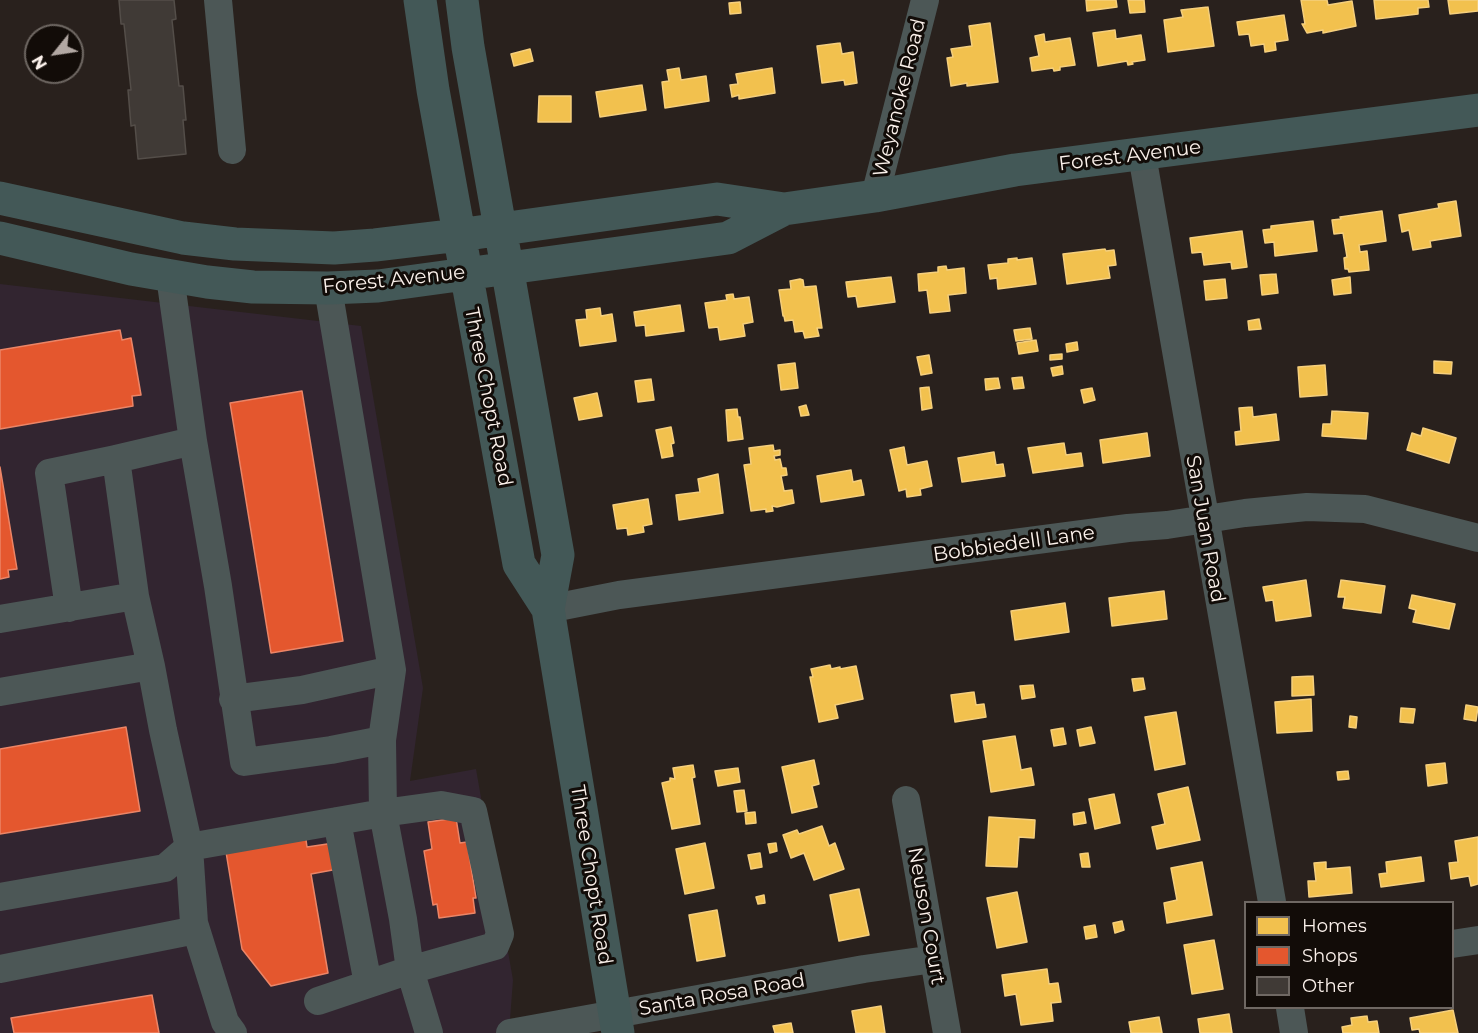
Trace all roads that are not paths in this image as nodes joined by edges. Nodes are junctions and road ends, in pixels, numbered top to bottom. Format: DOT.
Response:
graph roads {
  1 [pos="218,0"];
  2 [pos="420,0"];
  3 [pos="462,0"];
  4 [pos="925,0"];
  5 [pos="1478,110"];
  6 [pos="232,150"];
  7 [pos="1142,155"];
  8 [pos="875,196"];
  9 [pos="0,198"];
  10 [pos="784,209"];
  11 [pos="500,229"];
  12 [pos="459,235"];
  13 [pos="2,244"];
  14 [pos="507,267"];
  15 [pos="465,274"];
  16 [pos="170,276"];
  17 [pos="328,288"];
  18 [pos="193,441"];
  19 [pos="116,459"];
  20 [pos="1204,519"];
  21 [pos="1478,538"];
  22 [pos="135,596"];
  23 [pos="69,608"];
  24 [pos="548,609"];
  25 [pos="0,619"];
  26 [pos="152,666"];
  27 [pos="392,670"];
  28 [pos="0,692"];
  29 [pos="233,699"];
  30 [pos="382,740"];
  31 [pos="906,800"];
  32 [pos="383,813"];
  33 [pos="337,821"];
  34 [pos="189,847"];
  35 [pos="0,897"];
  36 [pos="1272,901"];
  37 [pos="196,930"];
  38 [pos="1478,940"];
  39 [pos="1454,944"];
  40 [pos="934,959"];
  41 [pos="0,969"];
  42 [pos="410,970"];
  43 [pos="368,984"];
  44 [pos="318,1001"];
  45 [pos="1290,1009"];
  46 [pos="616,1024"];
  47 [pos="233,1033"];
  48 [pos="429,1033"];
  49 [pos="510,1033"];
  50 [pos="947,1033"];
  51 [pos="1294,1033"];
  1 -- 6 [label="street"];
  2 -- 12 [label="main road, Three Chopt Road"];
  3 -- 11 [label="main road, Three Chopt Road"];
  4 -- 8 [label="street, Weyanoke Road"];
  5 -- 7 [label="main road, Forest Avenue"];
  7 -- 8 [label="main road, Forest Avenue"];
  7 -- 20 [label="street, San Juan Road"];
  8 -- 10 [label="main road, Forest Avenue"];
  9 -- 12 [label="main road, Forest Avenue"];
  10 -- 11 [label="main road, Forest Avenue"];
  10 -- 14 [label="main road, Forest Avenue"];
  11 -- 12 [label="main road, Forest Avenue"];
  11 -- 14 [label="main road, Three Chopt Road"];
  12 -- 15 [label="main road, Three Chopt Road"];
  13 -- 16 [label="main road, Forest Avenue"];
  14 -- 15 [label="main road, Forest Avenue"];
  14 -- 24 [label="main road, Three Chopt Road"];
  15 -- 17 [label="main road, Forest Avenue"];
  15 -- 24 [label="main road, Three Chopt Road"];
  16 -- 17 [label="main road, Forest Avenue"];
  16 -- 18 [label="street"];
  17 -- 27 [label="street"];
  18 -- 19 [label="street"];
  18 -- 29 [label="street"];
  19 -- 22 [label="street"];
  19 -- 23 [label="street"];
  20 -- 21 [label="street, Bobbiedell Lane"];
  20 -- 24 [label="street, Bobbiedell Lane"];
  20 -- 36 [label="street, San Juan Road"];
  22 -- 23 [label="street"];
  22 -- 26 [label="street"];
  23 -- 25 [label="street"];
  24 -- 46 [label="main road, Three Chopt Road"];
  26 -- 28 [label="street"];
  26 -- 34 [label="street"];
  27 -- 29 [label="street"];
  27 -- 30 [label="street"];
  29 -- 30 [label="street"];
  30 -- 32 [label="street"];
  31 -- 40 [label="street, Neuson Court"];
  32 -- 33 [label="street"];
  32 -- 42 [label="street"];
  32 -- 42 [label="street"];
  33 -- 34 [label="street"];
  33 -- 43 [label="street"];
  34 -- 35 [label="street"];
  34 -- 37 [label="street"];
  37 -- 41 [label="street"];
  37 -- 47 [label="street"];
  38 -- 39 [label="street"];
  40 -- 46 [label="street, Santa Rosa Road"];
  40 -- 50 [label="street, Neuson Court"];
  42 -- 43 [label="street"];
  42 -- 48 [label="street"];
  43 -- 44 [label="street"];
  45 -- 51 [label="street"];
  46 -- 49 [label="street, Santa Rosa Road"];
}
